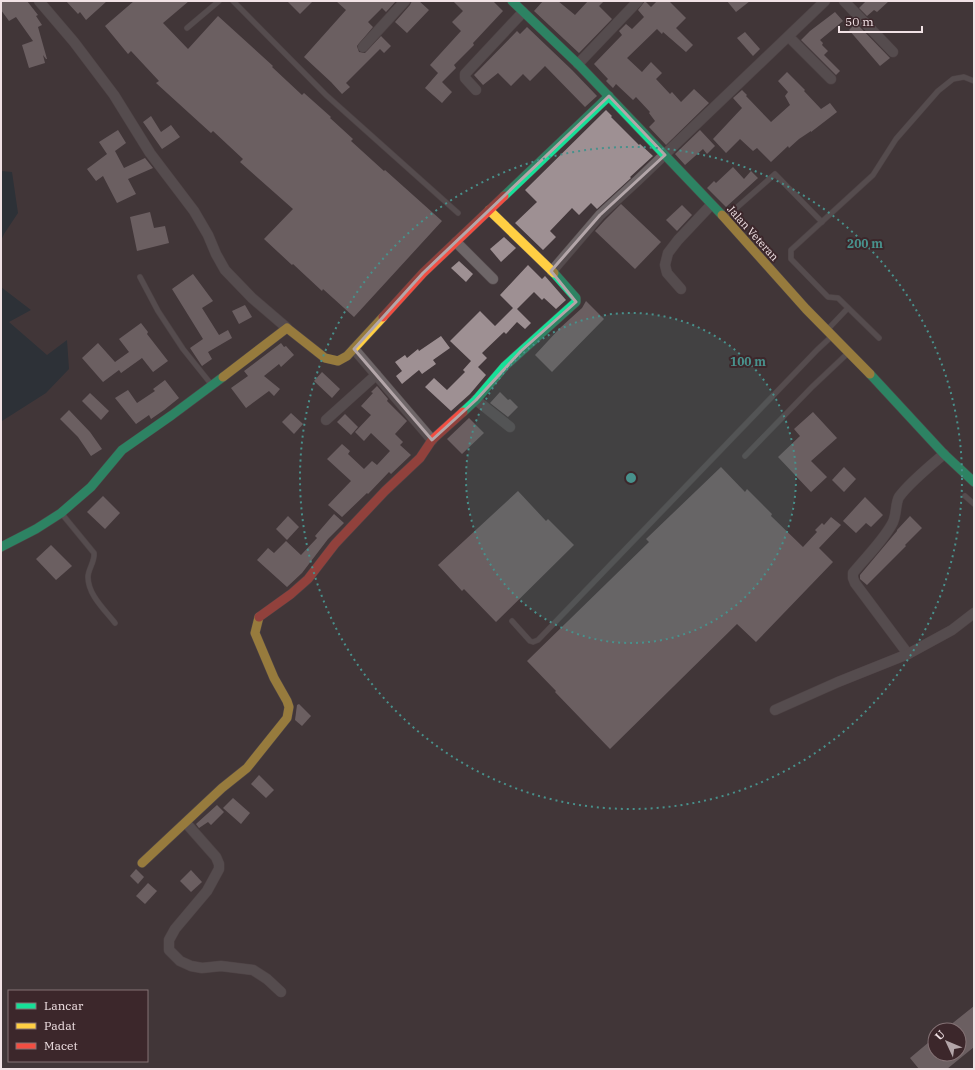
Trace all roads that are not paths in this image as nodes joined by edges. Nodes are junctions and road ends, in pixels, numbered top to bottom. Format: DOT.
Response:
graph roads {
  1 [pos="39,1"];
  2 [pos="219,1"];
  3 [pos="233,1"];
  4 [pos="405,1"];
  5 [pos="512,1"];
  6 [pos="638,1"];
  7 [pos="825,1"];
  8 [pos="844,1"];
  9 [pos="523,12"];
  10 [pos="187,28"];
  11 [pos="789,37"];
  12 [pos="363,47"];
  13 [pos="893,52"];
  14 [pos="578,64"];
  15 [pos="831,79"];
  16 [pos="974,81"];
  17 [pos="476,90"];
  18 [pos="608,96"];
  19 [pos="665,155"];
  20 [pos="711,205"];
  21 [pos="488,210"];
  22 [pos="458,214"];
  23 [pos="725,218"];
  24 [pos="822,222"];
  25 [pos="456,242"];
  26 [pos="552,271"];
  27 [pos="140,278"];
  28 [pos="493,279"];
  29 [pos="681,289"];
  30 [pos="848,308"];
  31 [pos="287,328"];
  32 [pos="830,333"];
  33 [pos="879,338"];
  34 [pos="354,349"];
  35 [pos="849,352"];
  36 [pos="376,374"];
  37 [pos="212,385"];
  38 [pos="476,400"];
  39 [pos="326,420"];
  40 [pos="510,428"];
  41 [pos="432,440"];
  42 [pos="944,454"];
  43 [pos="745,456"];
  44 [pos="974,482"];
  45 [pos="965,496"];
  46 [pos="974,504"];
  47 [pos="61,513"];
  48 [pos="1,547"];
  49 [pos="974,614"];
  50 [pos="512,622"];
  51 [pos="115,623"];
  52 [pos="908,654"];
  53 [pos="775,710"];
  54 [pos="186,823"];
  55 [pos="142,863"];
  56 [pos="281,992"];
  1 -- 31 [label="street"];
  2 -- 10 [label="lane"];
  3 -- 22 [label="lane"];
  4 -- 12 [label="street"];
  5 -- 9 [label="street, Jalan Veteran"];
  6 -- 14 [label="street"];
  7 -- 11 [label="street"];
  8 -- 13 [label="street"];
  9 -- 14 [label="street, Jalan Veteran"];
  9 -- 17 [label="street"];
  11 -- 15 [label="street"];
  11 -- 19 [label="street"];
  14 -- 18 [label="street, Jalan Veteran"];
  16 -- 24 [label="lane"];
  18 -- 19 [label="street, Jalan Veteran"];
  18 -- 21 [label="street"];
  19 -- 20 [label="street, Jalan Veteran"];
  19 -- 26 [label="street"];
  20 -- 23 [label="street, Jalan Veteran"];
  20 -- 29 [label="street"];
  21 -- 25 [label="street"];
  21 -- 26 [label="street"];
  23 -- 24 [label="lane"];
  23 -- 32 [label="street, Jalan Veteran"];
  24 -- 30 [label="lane"];
  25 -- 28 [label="street"];
  25 -- 34 [label="street"];
  26 -- 38 [label="street"];
  27 -- 37 [label="lane"];
  30 -- 32 [label="lane"];
  30 -- 33 [label="lane"];
  31 -- 34 [label="street"];
  31 -- 37 [label="street"];
  32 -- 35 [label="street, Jalan Veteran"];
  32 -- 50 [label="lane"];
  34 -- 36 [label="street"];
  35 -- 42 [label="street, Jalan Veteran"];
  35 -- 43 [label="lane"];
  36 -- 39 [label="street"];
  36 -- 41 [label="street"];
  37 -- 47 [label="street"];
  38 -- 40 [label="street"];
  38 -- 41 [label="street"];
  41 -- 54 [label="street"];
  42 -- 44 [label="street, Jalan Veteran"];
  42 -- 52 [label="street"];
  45 -- 46 [label="lane"];
  47 -- 48 [label="street"];
  47 -- 51 [label="lane"];
  49 -- 52 [label="street"];
  52 -- 53 [label="street"];
  54 -- 55 [label="street"];
  54 -- 56 [label="street"];
}
